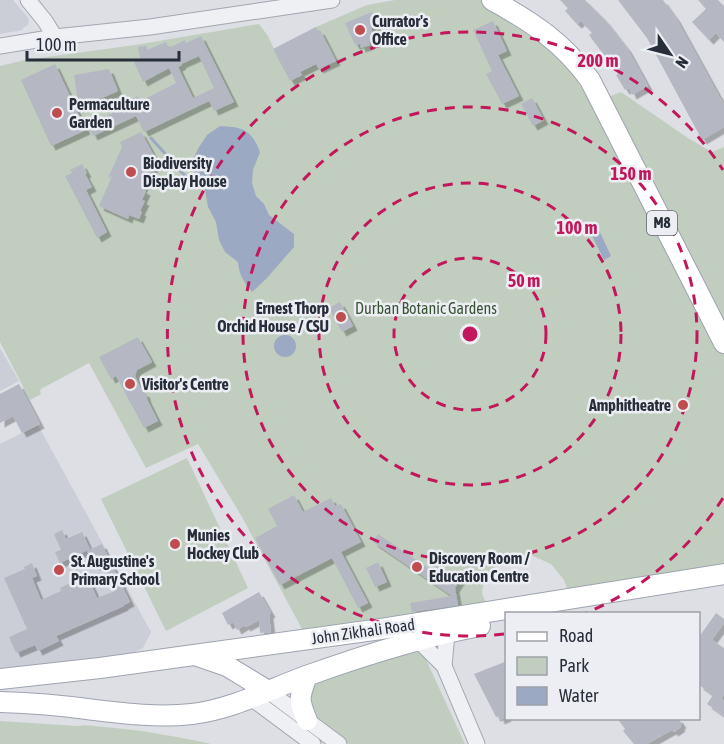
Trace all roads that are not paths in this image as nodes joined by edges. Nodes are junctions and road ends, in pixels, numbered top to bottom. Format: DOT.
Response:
graph roads {
  1 [pos="28,0"];
  2 [pos="332,0"];
  3 [pos="493,1"];
  4 [pos="55,37"];
  5 [pos="0,46"];
  6 [pos="724,343"];
  7 [pos="724,574"];
  8 [pos="724,586"];
  9 [pos="567,612"];
  10 [pos="505,622"];
  11 [pos="447,633"];
  12 [pos="418,640"];
  13 [pos="192,655"];
  14 [pos="444,666"];
  15 [pos="49,674"];
  16 [pos="307,676"];
  17 [pos="0,679"];
  18 [pos="254,697"];
  19 [pos="0,702"];
  20 [pos="51,705"];
  21 [pos="307,720"];
  22 [pos="314,744"];
  23 [pos="339,744"];
  24 [pos="477,744"];
  1 -- 4 [label="street"];
  2 -- 4 [label="street"];
  3 -- 6 [label="main road, M8"];
  4 -- 5 [label="street"];
  7 -- 13 [label="main road, John Zikhali Road"];
  8 -- 9 [label="main road"];
  10 -- 11 [label="main road, John Zikhali Road"];
  11 -- 12 [label="main road, John Zikhali Road"];
  11 -- 14 [label="street"];
  12 -- 14 [label="street"];
  12 -- 16 [label="main road, John Zikhali Road"];
  13 -- 15 [label="main road, John Zikhali Road"];
  13 -- 18 [label="main road"];
  14 -- 24 [label="street"];
  15 -- 17 [label="main road, John Zikhali Road"];
  15 -- 20 [label="main road"];
  16 -- 18 [label="main road, John Zikhali Road"];
  16 -- 21 [label="main road"];
  18 -- 20 [label="main road, John Zikhali Road"];
  18 -- 21 [label="street"];
  18 -- 22 [label="street"];
  19 -- 20 [label="main road, John Zikhali Road"];
  21 -- 23 [label="street"];
}
